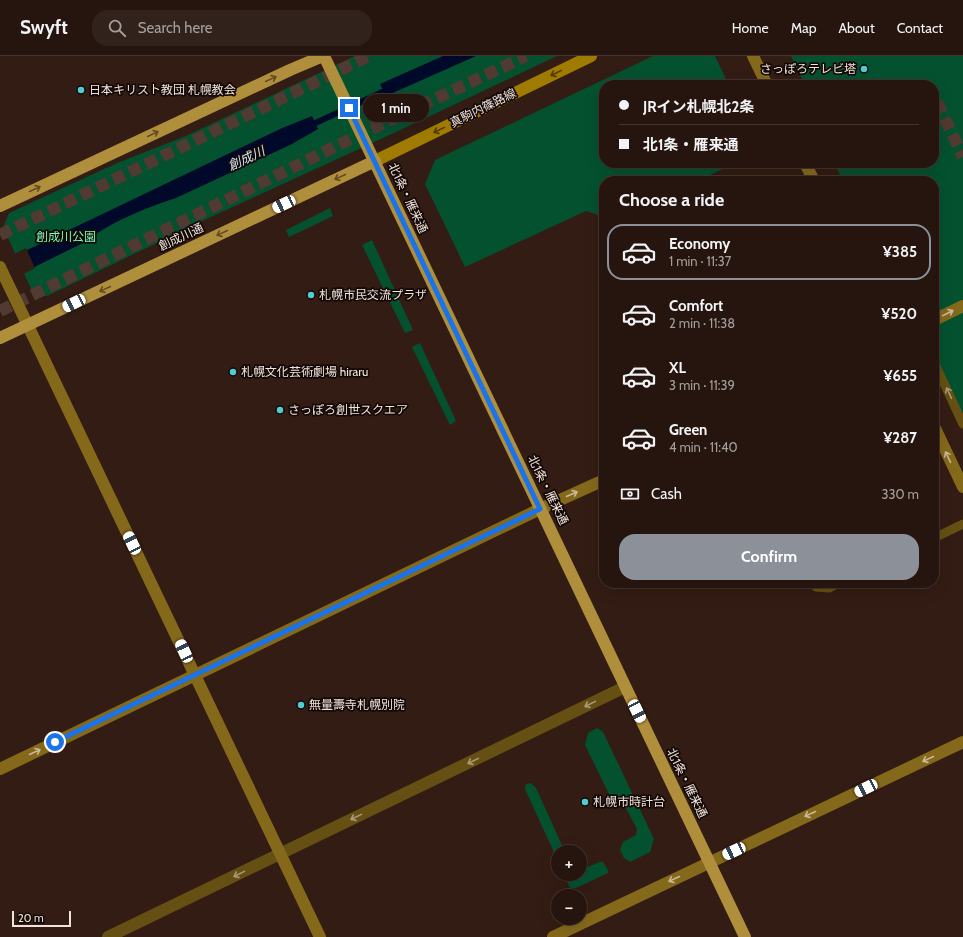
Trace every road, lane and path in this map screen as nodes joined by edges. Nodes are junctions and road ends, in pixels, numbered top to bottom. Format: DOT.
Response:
graph roads {
  1 [pos="324,56"];
  2 [pos="591,56"];
  3 [pos="753,56"];
  4 [pos="765,80"];
  5 [pos="375,160"];
  6 [pos="0,206"];
  7 [pos="0,267"];
  8 [pos="963,306"];
  9 [pos="939,318"];
  10 [pos="27,325"];
  11 [pos="0,338"];
  12 [pos="939,373"];
  13 [pos="963,424"];
  14 [pos="939,437"];
  15 [pos="599,482"];
  16 [pos="963,487"];
  17 [pos="540,509"];
  18 [pos="963,524"];
  19 [pos="939,536"];
  20 [pos="196,675"];
  21 [pos="625,687"];
  22 [pos="963,742"];
  23 [pos="0,769"];
  24 [pos="280,854"];
  25 [pos="710,862"];
  26 [pos="108,937"];
  27 [pos="320,937"];
  28 [pos="553,937"];
  29 [pos="745,937"];
  1 -- 5 [label="highway, 北1条・雁来通"];
  6 -- 1 [label="highway, one-way"];
  2 -- 5 [label="main road, 真駒内篠路線, one-way"];
  3 -- 4 [label="street"];
  5 -- 10 [label="highway, 創成川通, one-way"];
  5 -- 17 [label="highway, 北1条・雁来通"];
  7 -- 10 [label="street"];
  9 -- 8 [label="street, one-way"];
  10 -- 11 [label="highway, 創成川通"];
  10 -- 20 [label="street"];
  13 -- 12 [label="lane, one-way"];
  16 -- 14 [label="street, one-way"];
  17 -- 15 [label="street, one-way"];
  17 -- 20 [label="street"];
  17 -- 21 [label="highway, 北1条・雁来通"];
  18 -- 19 [label="lane"];
  23 -- 20 [label="street, one-way"];
  20 -- 24 [label="street"];
  21 -- 24 [label="street, one-way"];
  21 -- 25 [label="highway, 北1条・雁来通"];
  22 -- 25 [label="street, one-way"];
  24 -- 26 [label="street, one-way"];
  24 -- 27 [label="street"];
  25 -- 28 [label="street, one-way"];
  25 -- 29 [label="highway, 北1条・雁来通"];
}
